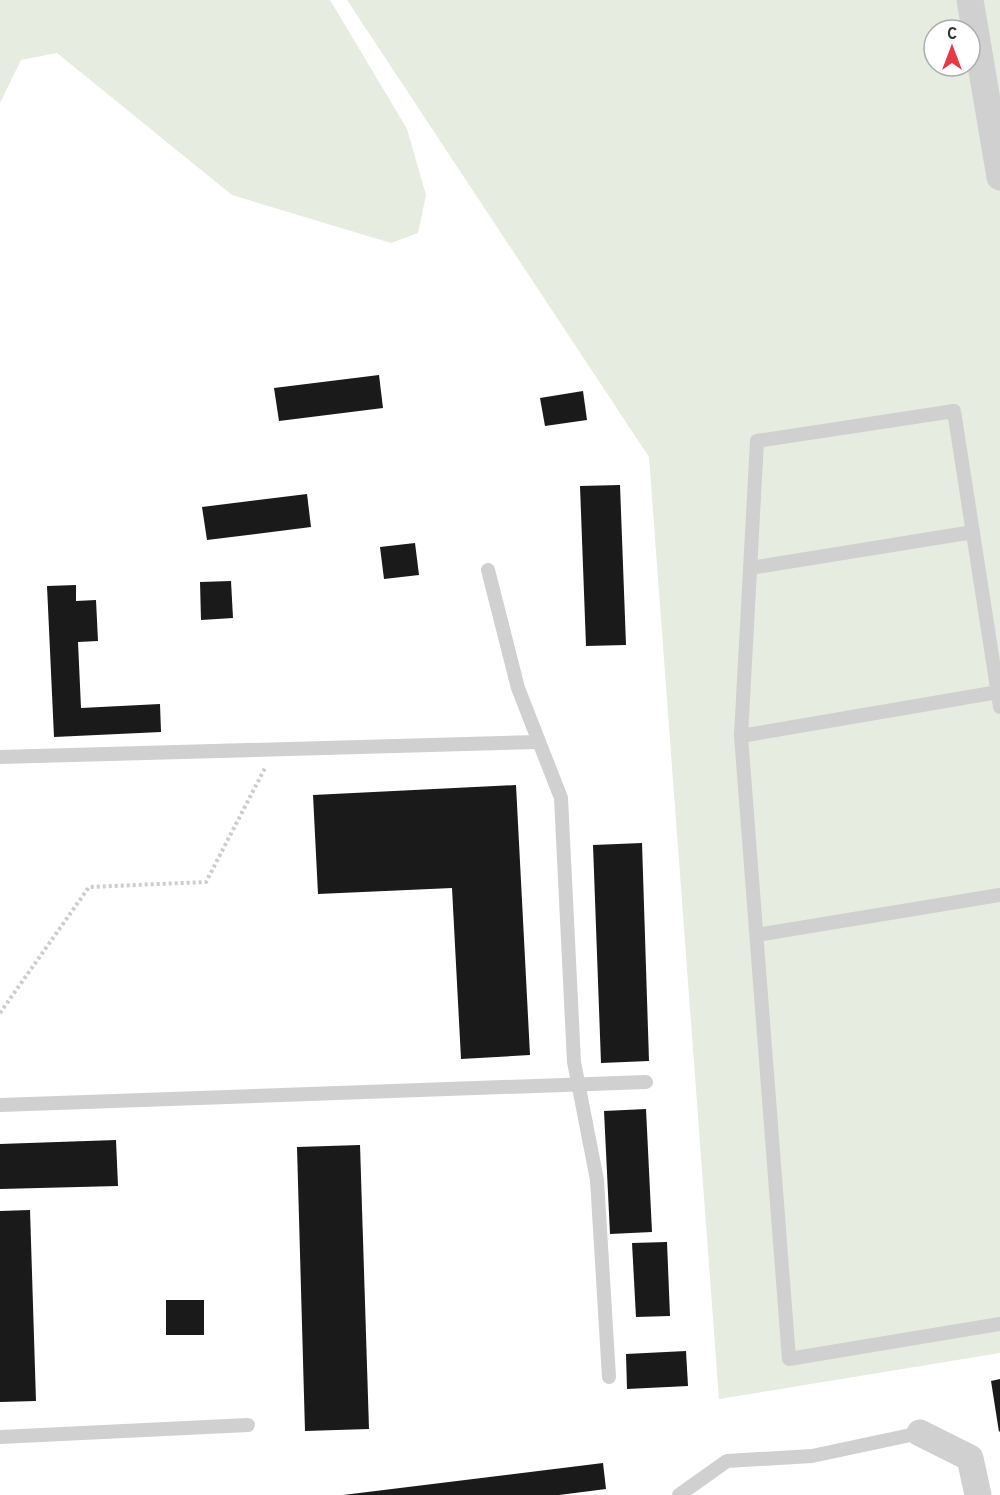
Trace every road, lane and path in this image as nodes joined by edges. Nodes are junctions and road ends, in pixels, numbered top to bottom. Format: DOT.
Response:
graph roads {
  1 [pos="970,0"];
  2 [pos="1000,177"];
  3 [pos="973,532"];
  4 [pos="750,568"];
  5 [pos="488,570"];
  6 [pos="998,692"];
  7 [pos="1000,707"];
  8 [pos="741,736"];
  9 [pos="539,742"];
  10 [pos="275,749"];
  11 [pos="0,757"];
  12 [pos="1000,895"];
  13 [pos="756,935"];
  14 [pos="0,1013"];
  15 [pos="646,1082"];
  16 [pos="579,1084"];
  17 [pos="0,1105"];
  18 [pos="1000,1324"];
  19 [pos="609,1377"];
  20 [pos="248,1425"];
  21 [pos="920,1433"];
  22 [pos="0,1437"];
  23 [pos="679,1495"];
  24 [pos="978,1495"];
  1 -- 2 [label="street"];
  3 -- 4 [label="lane"];
  3 -- 4 [label="lane"];
  3 -- 6 [label="lane"];
  4 -- 8 [label="lane"];
  5 -- 9 [label="lane"];
  6 -- 7 [label="lane"];
  6 -- 8 [label="lane"];
  8 -- 13 [label="lane"];
  9 -- 10 [label="lane"];
  9 -- 16 [label="lane"];
  10 -- 11 [label="lane"];
  10 -- 14 [label="path"];
  12 -- 13 [label="lane"];
  13 -- 18 [label="lane"];
  15 -- 16 [label="lane"];
  16 -- 17 [label="lane"];
  16 -- 19 [label="lane"];
  20 -- 22 [label="lane"];
  21 -- 23 [label="lane"];
  21 -- 24 [label="street"];
}
